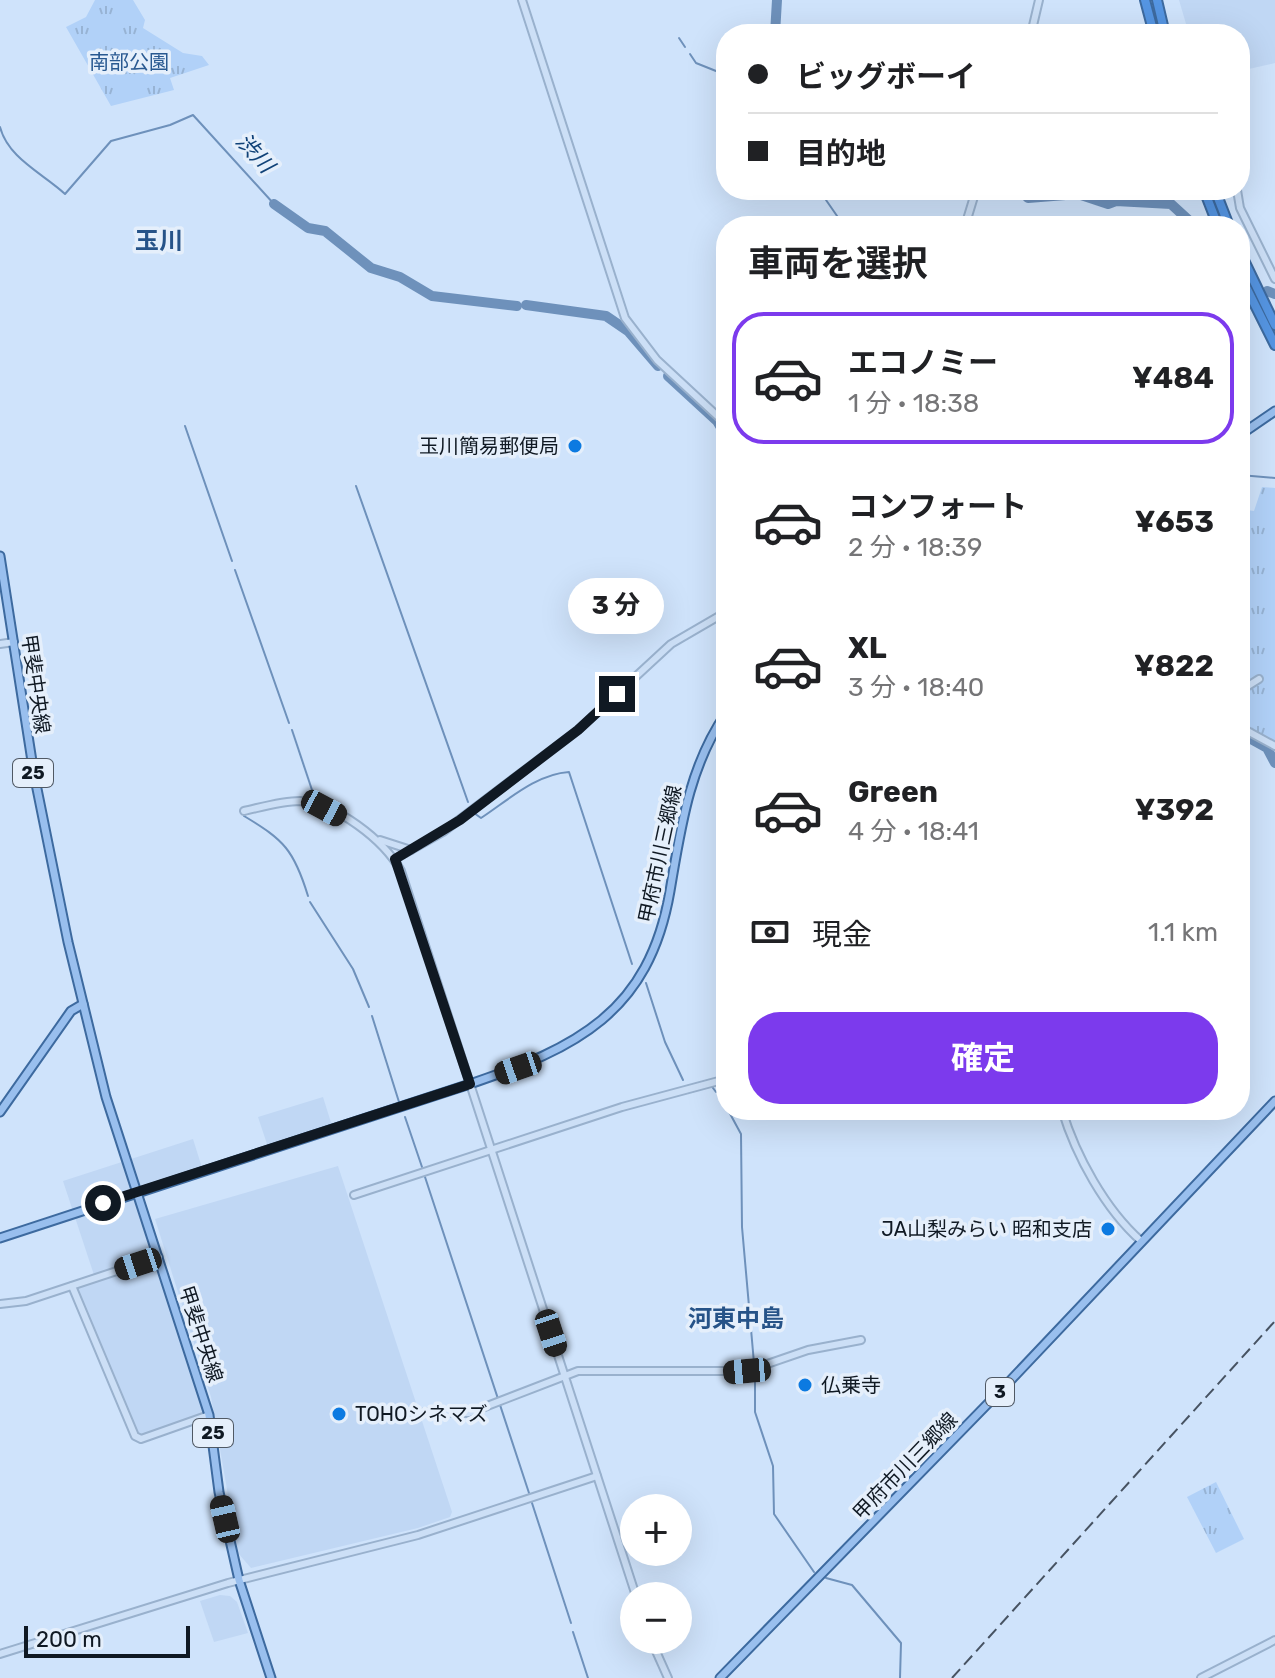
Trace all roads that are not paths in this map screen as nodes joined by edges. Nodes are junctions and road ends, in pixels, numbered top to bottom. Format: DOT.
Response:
graph roads {
  1 [pos="522,0"];
  2 [pos="1039,0"];
  3 [pos="1145,0"];
  4 [pos="1157,0"];
  5 [pos="1033,24"];
  6 [pos="1151,24"];
  7 [pos="1163,24"];
  8 [pos="1250,228"];
  9 [pos="1250,273"];
  10 [pos="1275,279"];
  11 [pos="1250,295"];
  12 [pos="1275,325"];
  13 [pos="1275,345"];
  14 [pos="1275,411"];
  15 [pos="716,415"];
  16 [pos="1250,428"];
  17 [pos="0,556"];
  18 [pos="716,618"];
  19 [pos="14,642"];
  20 [pos="0,644"];
  21 [pos="1259,679"];
  22 [pos="1250,685"];
  23 [pos="1250,732"];
  24 [pos="716,733"];
  25 [pos="1275,746"];
  26 [pos="244,811"];
  27 [pos="377,838"];
  28 [pos="411,850"];
  29 [pos="395,859"];
  30 [pos="83,1004"];
  31 [pos="716,1081"];
  32 [pos="470,1084"];
  33 [pos="1275,1101"];
  34 [pos="0,1112"];
  35 [pos="1066,1120"];
  36 [pos="491,1150"];
  37 [pos="138,1192"];
  38 [pos="354,1195"];
  39 [pos="0,1238"];
  40 [pos="1141,1241"];
  41 [pos="159,1257"];
  42 [pos="72,1286"];
  43 [pos="0,1304"];
  44 [pos="861,1340"];
  45 [pos="564,1375"];
  46 [pos="425,1412"];
  47 [pos="209,1415"];
  48 [pos="597,1476"];
  49 [pos="239,1580"];
  50 [pos="631,1582"];
  51 [pos="1275,1640"];
  52 [pos="0,1654"];
  53 [pos="657,1654"];
  54 [pos="271,1678"];
  55 [pos="668,1678"];
  56 [pos="720,1678"];
  57 [pos="1201,1678"];
  1 -- 15 [label="street"];
  2 -- 5 [label="street"];
  3 -- 6 [label="highway"];
  4 -- 7 [label="highway"];
  8 -- 10 [label="street"];
  9 -- 12 [label="highway"];
  11 -- 13 [label="highway"];
  14 -- 16 [label="main road"];
  17 -- 19 [label="main road, 甲斐中央線 / 25"];
  18 -- 28 [label="street"];
  19 -- 20 [label="street"];
  19 -- 30 [label="main road, 甲斐中央線 / 25"];
  21 -- 22 [label="street"];
  23 -- 25 [label="street"];
  24 -- 32 [label="main road, 甲府市川三郷線"];
  26 -- 27 [label="street"];
  27 -- 28 [label="street"];
  27 -- 29 [label="street"];
  28 -- 29 [label="street"];
  29 -- 32 [label="street"];
  30 -- 34 [label="main road"];
  30 -- 37 [label="main road, 甲斐中央線 / 25"];
  31 -- 36 [label="street"];
  32 -- 36 [label="street"];
  32 -- 37 [label="main road, 甲府市川三郷線"];
  33 -- 40 [label="main road, 甲府市川三郷線 / 3"];
  35 -- 40 [label="street"];
  36 -- 38 [label="street"];
  36 -- 45 [label="street"];
  37 -- 39 [label="main road, 甲府市川三郷線"];
  37 -- 41 [label="main road, 甲斐中央線 / 25"];
  40 -- 56 [label="main road, 甲府市川三郷線 / 3"];
  41 -- 42 [label="street"];
  41 -- 47 [label="main road, 甲斐中央線 / 25"];
  42 -- 43 [label="street"];
  42 -- 47 [label="street"];
  44 -- 45 [label="street"];
  45 -- 46 [label="street"];
  45 -- 48 [label="street"];
  47 -- 49 [label="main road, 甲斐中央線 / 25"];
  48 -- 49 [label="street"];
  48 -- 50 [label="street"];
  49 -- 52 [label="street"];
  49 -- 54 [label="main road, 甲斐中央線 / 25"];
  51 -- 57 [label="street"];
  53 -- 55 [label="street"];
}
